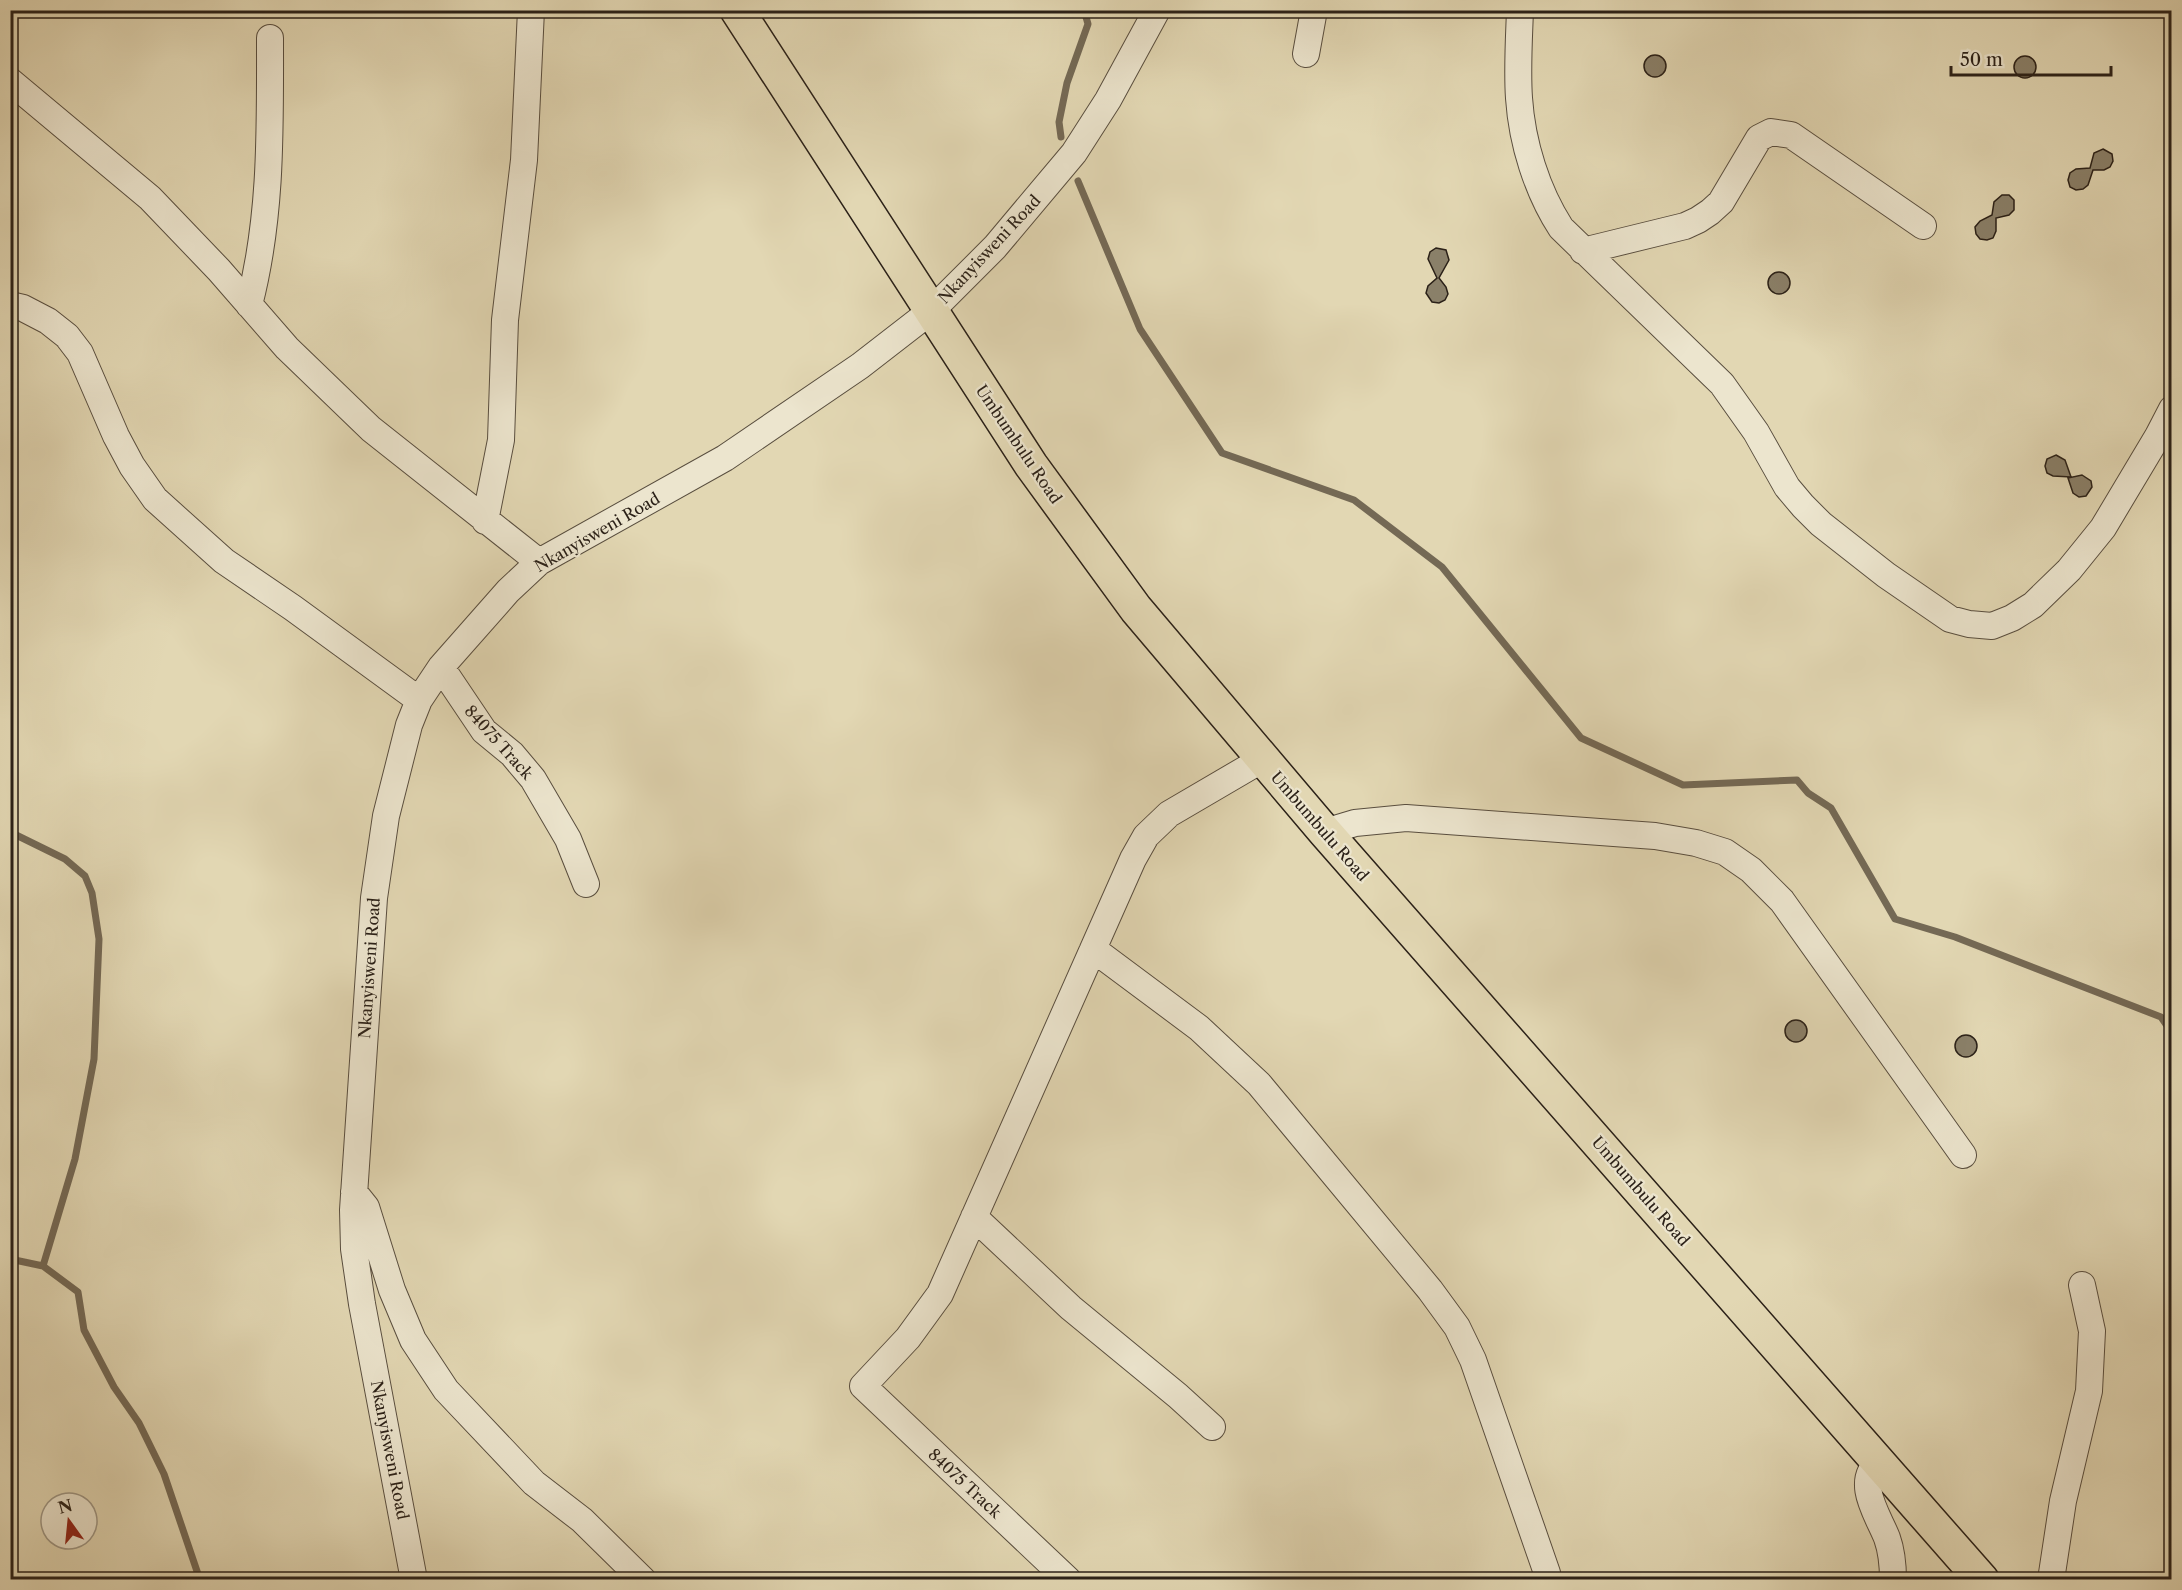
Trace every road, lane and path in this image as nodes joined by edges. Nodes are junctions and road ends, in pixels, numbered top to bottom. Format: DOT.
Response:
graph roads {
  1 [pos="531,10"];
  2 [pos="737,10"];
  3 [pos="1157,10"];
  4 [pos="1314,10"];
  5 [pos="1520,10"];
  6 [pos="270,38"];
  7 [pos="1306,54"];
  8 [pos="10,81"];
  9 [pos="1923,226"];
  10 [pos="1583,251"];
  11 [pos="249,304"];
  12 [pos="10,305"];
  13 [pos="931,311"];
  14 [pos="2172,409"];
  15 [pos="485,521"];
  16 [pos="539,562"];
  17 [pos="441,667"];
  18 [pos="419,700"];
  19 [pos="1263,759"];
  20 [pos="1325,832"];
  21 [pos="586,884"];
  22 [pos="1093,950"];
  23 [pos="1963,1155"];
  24 [pos="353,1191"];
  25 [pos="974,1217"];
  26 [pos="2082,1285"];
  27 [pos="1212,1427"];
  28 [pos="1879,1461"];
  29 [pos="1547,1573"];
  30 [pos="414,1580"];
  31 [pos="643,1580"];
  32 [pos="1068,1580"];
  33 [pos="1893,1580"];
  34 [pos="1982,1580"];
  35 [pos="2051,1580"];
  1 -- 15 [label="street"];
  2 -- 13 [label="main road, Umbumbulu Road"];
  3 -- 13 [label="street, Nkanyisweni Road"];
  4 -- 7 [label="street"];
  5 -- 10 [label="street"];
  6 -- 11 [label="street"];
  8 -- 11 [label="street"];
  9 -- 10 [label="street"];
  10 -- 14 [label="street"];
  11 -- 15 [label="street"];
  12 -- 18 [label="street"];
  13 -- 16 [label="street, Nkanyisweni Road"];
  13 -- 19 [label="main road, Umbumbulu Road"];
  15 -- 16 [label="street"];
  16 -- 17 [label="street, Nkanyisweni Road"];
  17 -- 18 [label="street, Nkanyisweni Road"];
  17 -- 21 [label="street, 84075 Track"];
  18 -- 24 [label="street, Nkanyisweni Road"];
  19 -- 20 [label="main road, Umbumbulu Road"];
  19 -- 22 [label="street"];
  20 -- 23 [label="street"];
  20 -- 28 [label="main road, Umbumbulu Road"];
  22 -- 25 [label="street"];
  22 -- 29 [label="street"];
  24 -- 30 [label="street, Nkanyisweni Road"];
  24 -- 31 [label="street"];
  25 -- 27 [label="street"];
  25 -- 32 [label="street, 84075 Track"];
  26 -- 35 [label="street"];
  28 -- 33 [label="street"];
  28 -- 34 [label="main road, Umbumbulu Road"];
}
